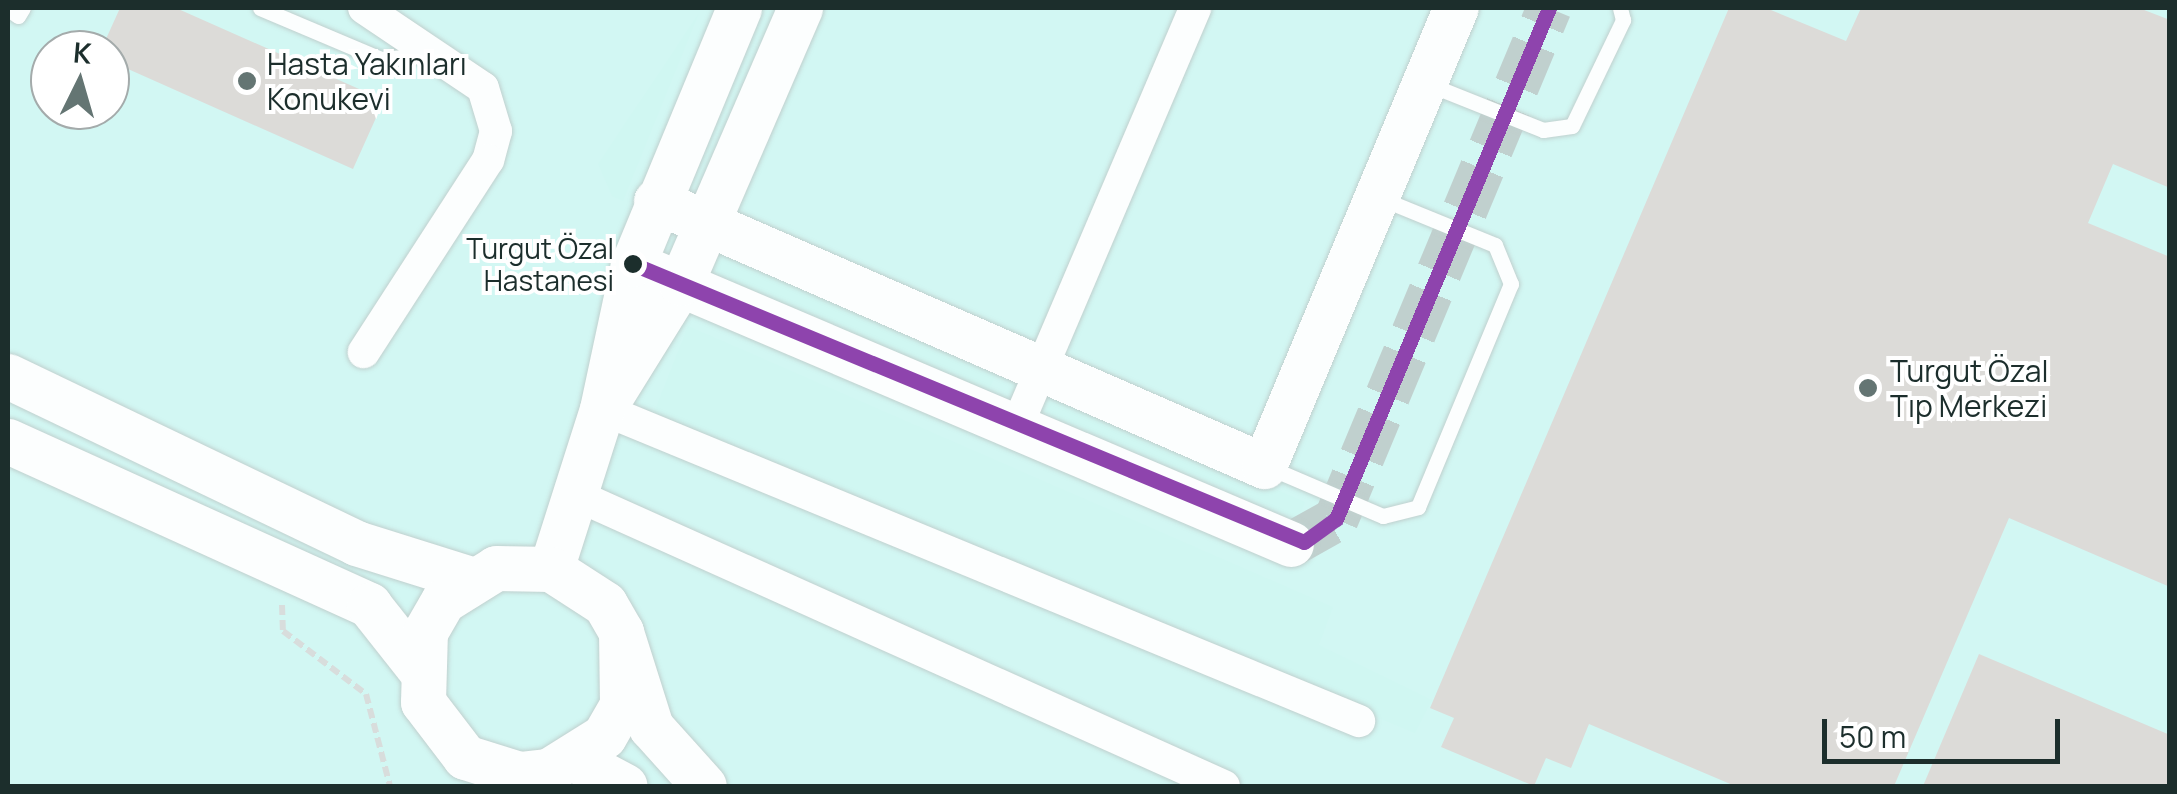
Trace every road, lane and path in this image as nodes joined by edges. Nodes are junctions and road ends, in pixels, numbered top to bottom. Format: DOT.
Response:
graph roads {
  1 [pos="23,8"];
  2 [pos="260,8"];
  3 [pos="364,8"];
  4 [pos="739,8"];
  5 [pos="800,8"];
  6 [pos="1195,8"];
  7 [pos="1456,8"];
  8 [pos="1620,8"];
  9 [pos="8,9"];
  10 [pos="436,54"];
  11 [pos="1425,82"];
  12 [pos="1377,197"];
  13 [pos="656,201"];
  14 [pos="707,227"];
  15 [pos="633,264"];
  16 [pos="681,283"];
  17 [pos="364,352"];
  18 [pos="1041,370"];
  19 [pos="8,376"];
  20 [pos="602,409"];
  21 [pos="1017,426"];
  22 [pos="8,441"];
  23 [pos="1264,466"];
  24 [pos="578,496"];
  25 [pos="1291,544"];
  26 [pos="280,564"];
  27 [pos="551,569"];
  28 [pos="471,578"];
  29 [pos="621,632"];
  30 [pos="418,667"];
  31 [pos="1359,720"];
  32 [pos="462,772"];
  33 [pos="555,773"];
  34 [pos="390,786"];
  35 [pos="624,786"];
  36 [pos="704,786"];
  37 [pos="1224,786"];
  1 -- 9 [label="lane"];
  2 -- 10 [label="lane"];
  3 -- 10 [label="street"];
  4 -- 13 [label="street"];
  5 -- 14 [label="street"];
  6 -- 18 [label="street"];
  7 -- 11 [label="street"];
  8 -- 11 [label="lane"];
  10 -- 17 [label="street"];
  11 -- 12 [label="street"];
  12 -- 23 [label="street"];
  12 -- 23 [label="lane"];
  13 -- 14 [label="street"];
  13 -- 15 [label="street"];
  14 -- 16 [label="street"];
  14 -- 18 [label="street"];
  15 -- 16 [label="street"];
  15 -- 20 [label="street"];
  16 -- 20 [label="street"];
  16 -- 21 [label="street"];
  18 -- 21 [label="street"];
  18 -- 23 [label="street"];
  19 -- 28 [label="street"];
  20 -- 24 [label="street"];
  20 -- 31 [label="street"];
  21 -- 25 [label="street"];
  22 -- 26 [label="street"];
  24 -- 27 [label="street"];
  24 -- 37 [label="street"];
  26 -- 30 [label="street"];
  26 -- 34 [label="path"];
  27 -- 28 [label="street"];
  27 -- 29 [label="street"];
  28 -- 30 [label="street"];
  29 -- 33 [label="street"];
  29 -- 36 [label="street"];
  30 -- 32 [label="street"];
  32 -- 33 [label="street"];
  33 -- 35 [label="street"];
}
